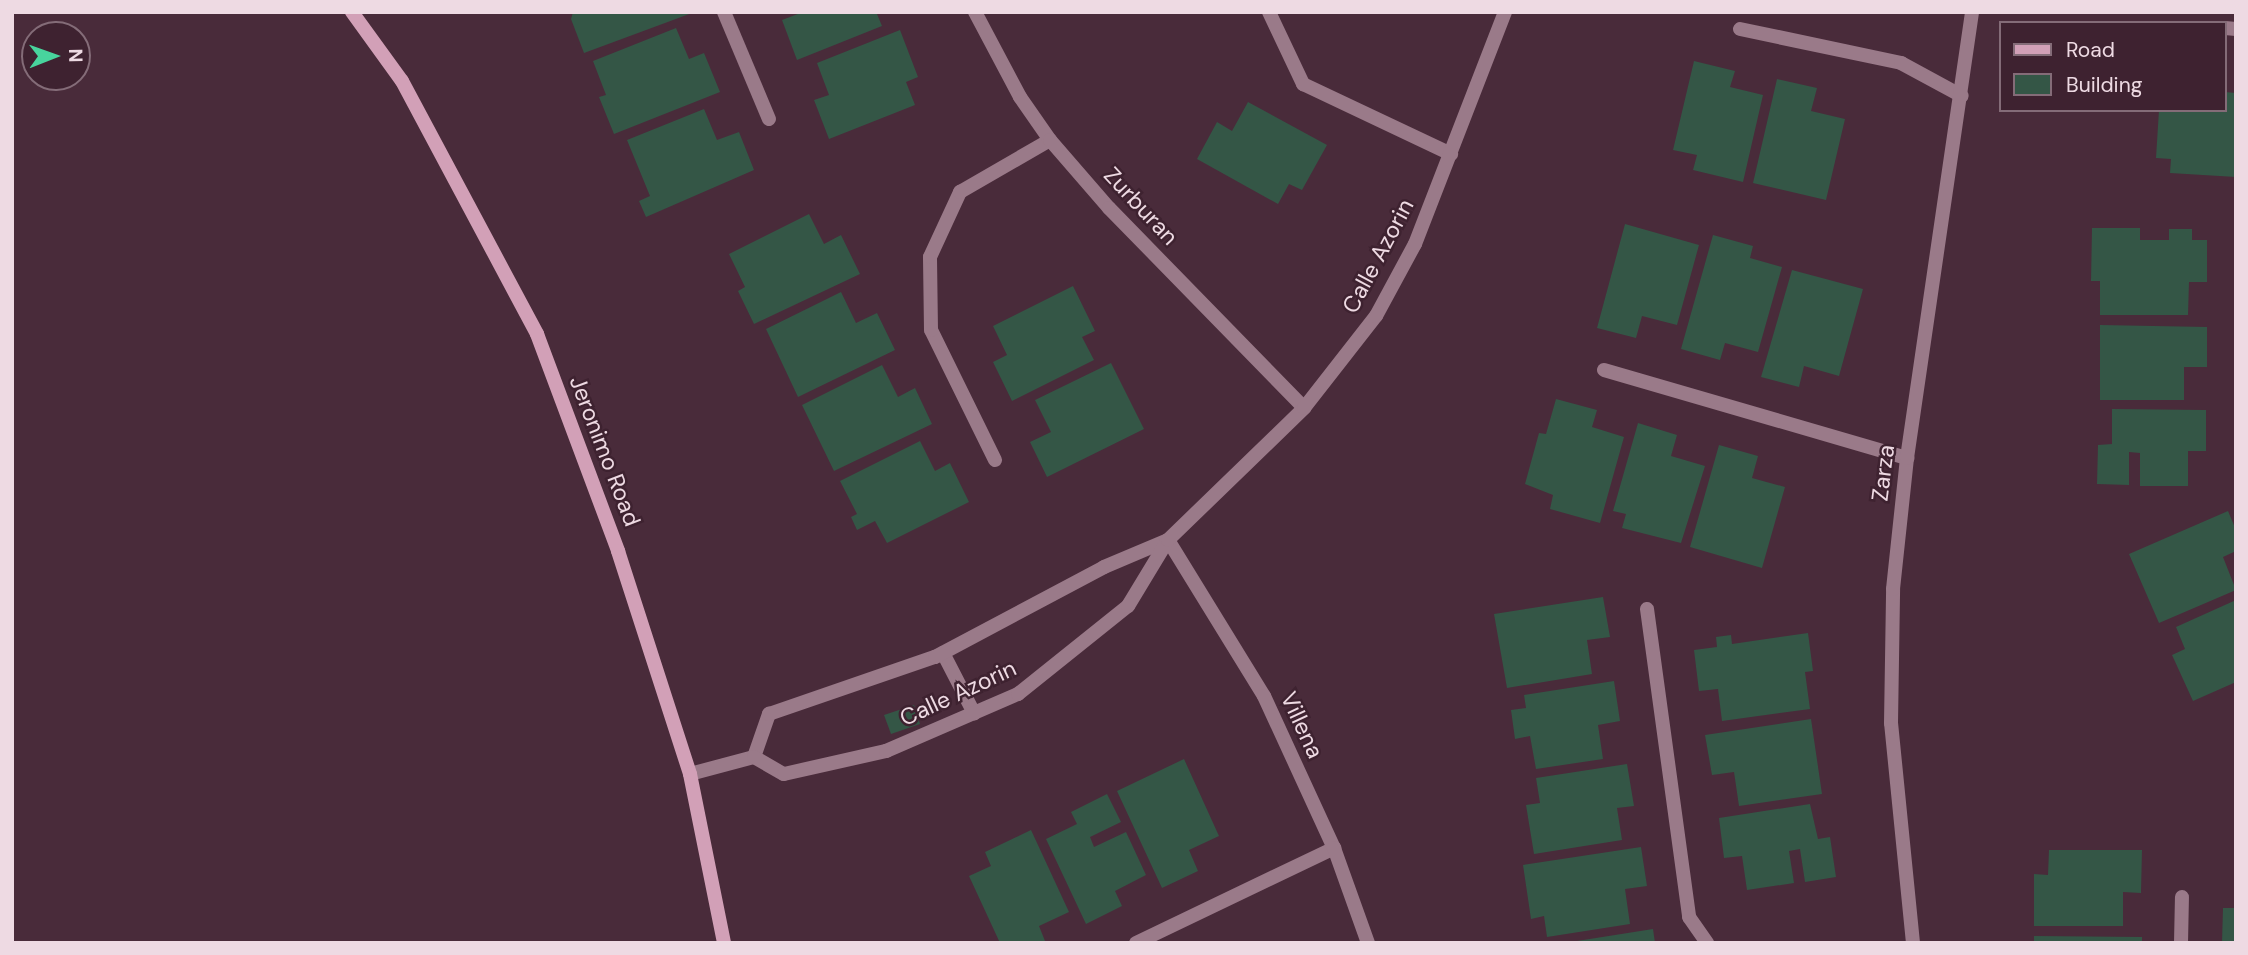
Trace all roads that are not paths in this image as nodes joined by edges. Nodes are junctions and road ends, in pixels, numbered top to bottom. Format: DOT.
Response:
graph roads {
  1 [pos="352,12"];
  2 [pos="724,12"];
  3 [pos="975,12"];
  4 [pos="1269,12"];
  5 [pos="1505,12"];
  6 [pos="1972,12"];
  7 [pos="1740,29"];
  8 [pos="1962,96"];
  9 [pos="769,120"];
  10 [pos="1050,139"];
  11 [pos="1451,154"];
  12 [pos="1604,370"];
  13 [pos="1304,408"];
  14 [pos="1907,458"];
  15 [pos="995,460"];
  16 [pos="1168,540"];
  17 [pos="1647,609"];
  18 [pos="943,653"];
  19 [pos="974,713"];
  20 [pos="754,757"];
  21 [pos="690,774"];
  22 [pos="1334,848"];
  23 [pos="2182,897"];
  24 [pos="724,943"];
  25 [pos="1136,943"];
  26 [pos="1368,943"];
  27 [pos="1707,943"];
  28 [pos="1913,943"];
  29 [pos="2181,943"];
  1 -- 21 [label="main road, Jeronimo Road"];
  2 -- 9 [label="street"];
  3 -- 10 [label="street, Zurburan"];
  4 -- 11 [label="street"];
  5 -- 11 [label="street, Calle Azorin"];
  6 -- 8 [label="street, Zarza"];
  7 -- 8 [label="street"];
  8 -- 14 [label="street, Zarza"];
  10 -- 13 [label="street, Zurburan"];
  10 -- 15 [label="street"];
  11 -- 13 [label="street, Calle Azorin"];
  12 -- 14 [label="street"];
  13 -- 16 [label="street, Calle Azorin"];
  14 -- 28 [label="street, Zarza"];
  16 -- 18 [label="street, Calle Azorin"];
  16 -- 19 [label="street, Calle Azorin"];
  16 -- 22 [label="street, Villena"];
  17 -- 27 [label="street"];
  18 -- 19 [label="street"];
  18 -- 20 [label="street, Calle Azorin"];
  19 -- 20 [label="street, Calle Azorin"];
  20 -- 21 [label="street"];
  21 -- 24 [label="main road, Jeronimo Road"];
  22 -- 25 [label="street"];
  22 -- 26 [label="street, Villena"];
  23 -- 29 [label="street"];
}
